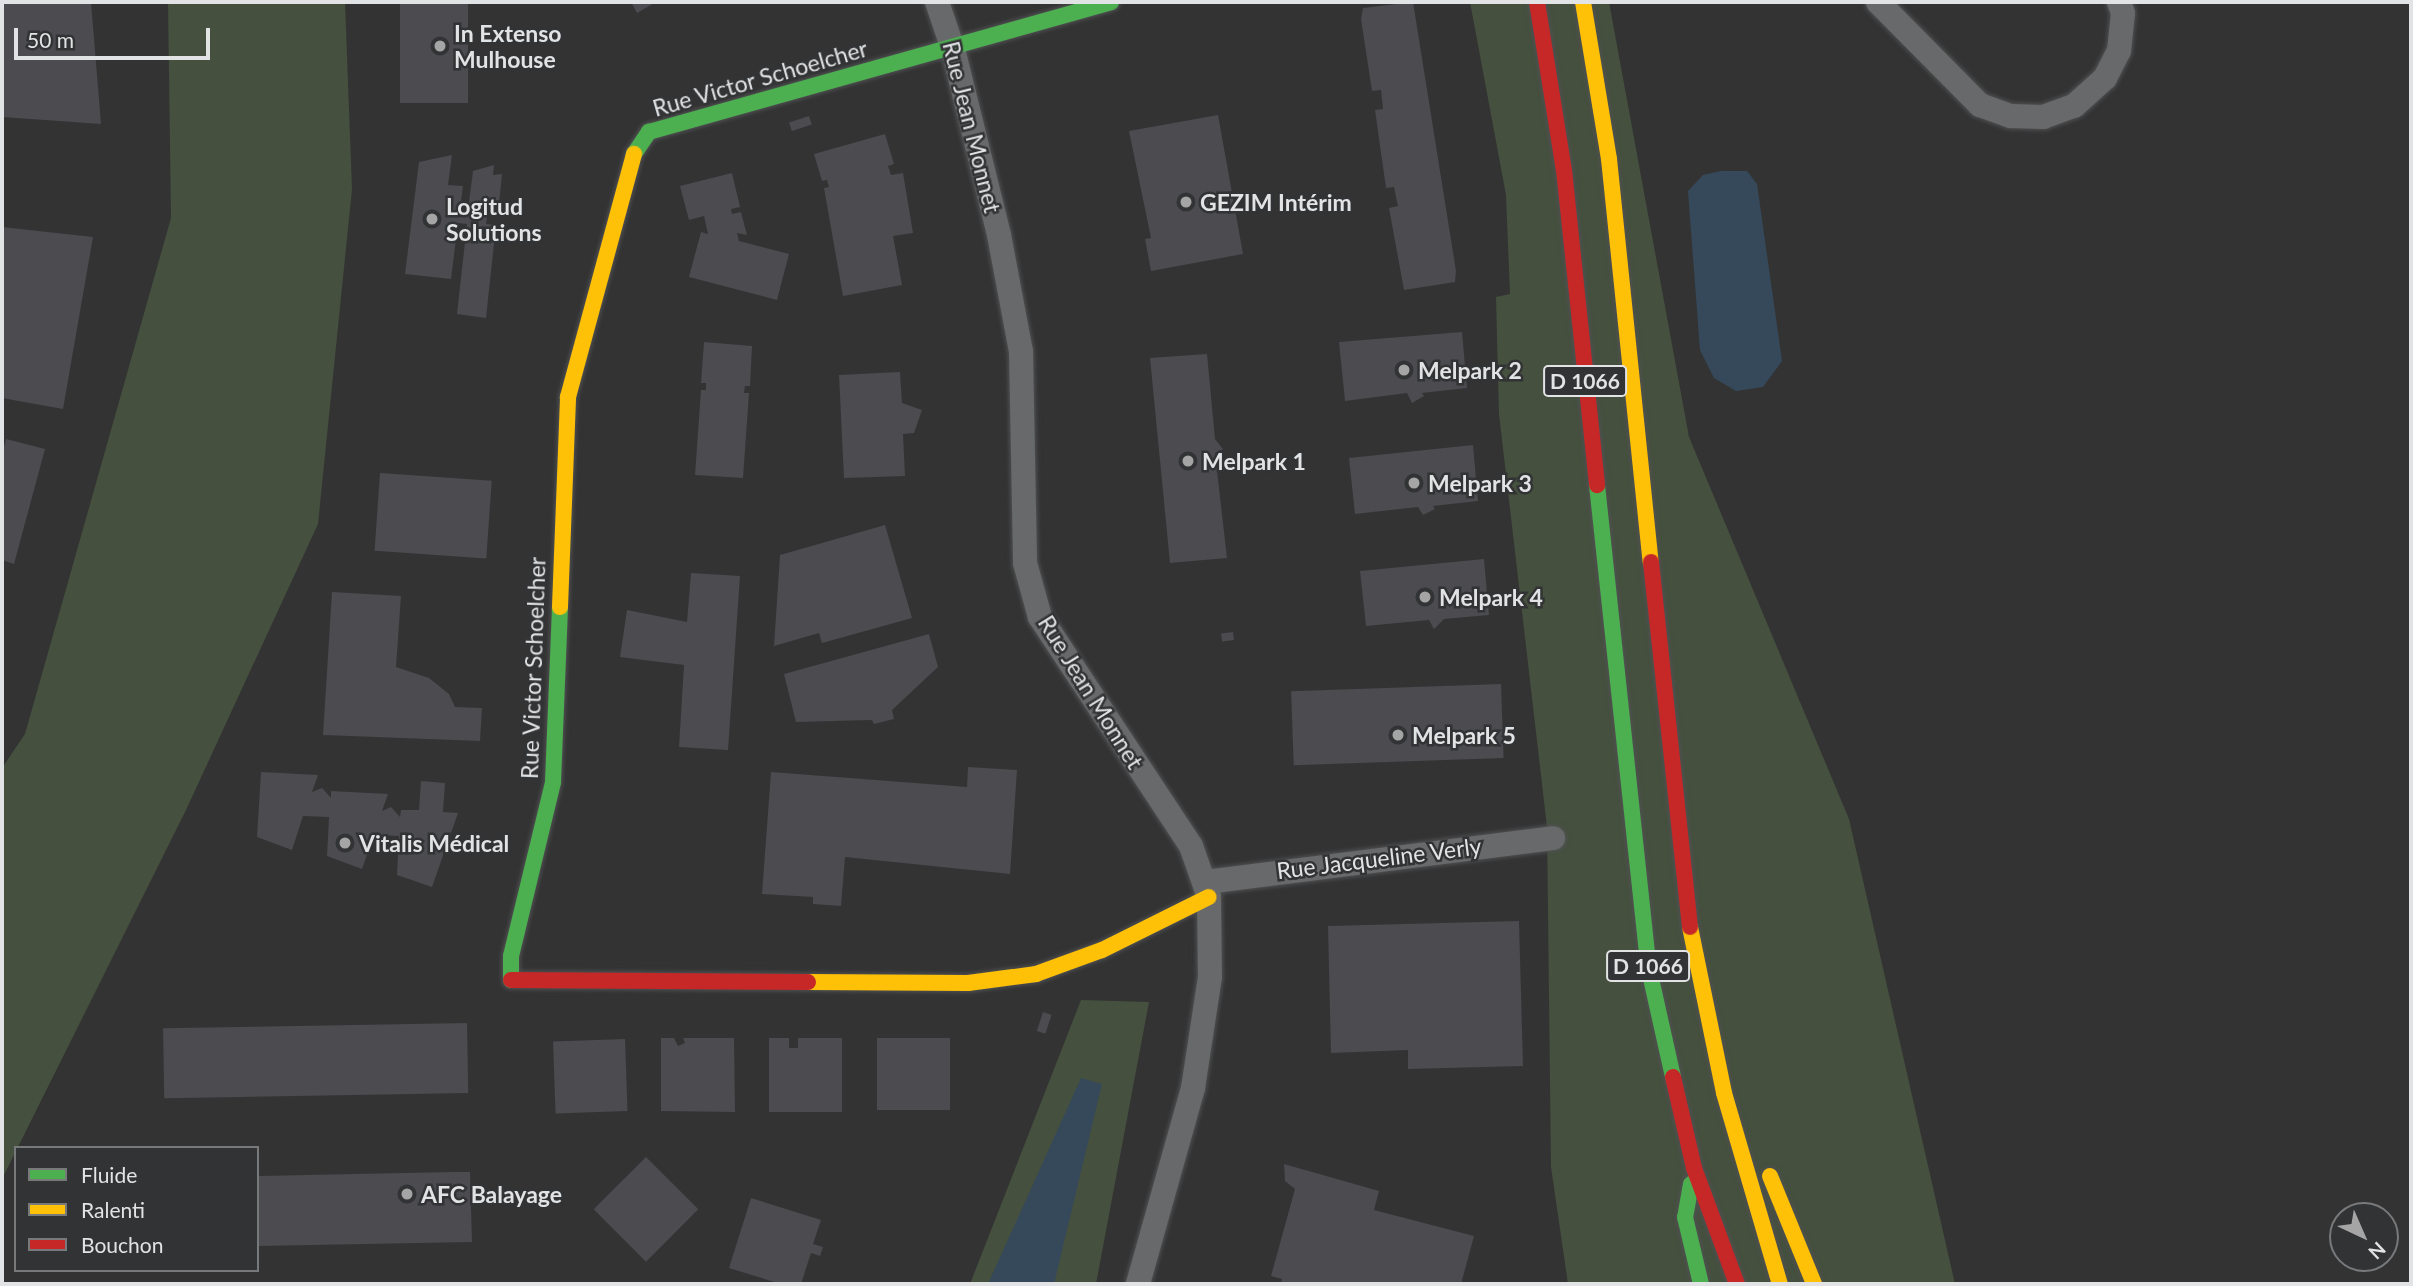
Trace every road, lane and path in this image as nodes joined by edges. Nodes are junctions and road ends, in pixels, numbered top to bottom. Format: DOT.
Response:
graph roads {
  1 [pos="937,2"];
  2 [pos="1111,2"];
  3 [pos="1536,2"];
  4 [pos="1583,2"];
  5 [pos="1878,2"];
  6 [pos="2119,2"];
  7 [pos="953,50"];
  8 [pos="1553,838"];
  9 [pos="1207,889"];
  10 [pos="1690,928"];
  11 [pos="1716,963"];
  12 [pos="1762,1154"];
  13 [pos="1693,1168"];
  14 [pos="1138,1284"];
  15 [pos="1701,1284"];
  16 [pos="1737,1284"];
  17 [pos="1780,1284"];
  18 [pos="1814,1284"];
  1 -- 7 [label="street, Rue Jean Monnet"];
  2 -- 7 [label="main road"];
  3 -- 13 [label="main road, D 1066"];
  4 -- 10 [label="main road, D 1066"];
  5 -- 6 [label="street"];
  7 -- 9 [label="street, Rue Jean Monnet"];
  7 -- 9 [label="main road, Rue Victor Schoelcher"];
  8 -- 9 [label="street, Rue Jacqueline Verly"];
  9 -- 14 [label="street, Rue Jean Monnet"];
  10 -- 11 [label="main road"];
  10 -- 17 [label="main road, D 1066"];
  12 -- 18 [label="main road"];
  13 -- 15 [label="main road"];
  13 -- 16 [label="main road, D 1066"];
}
